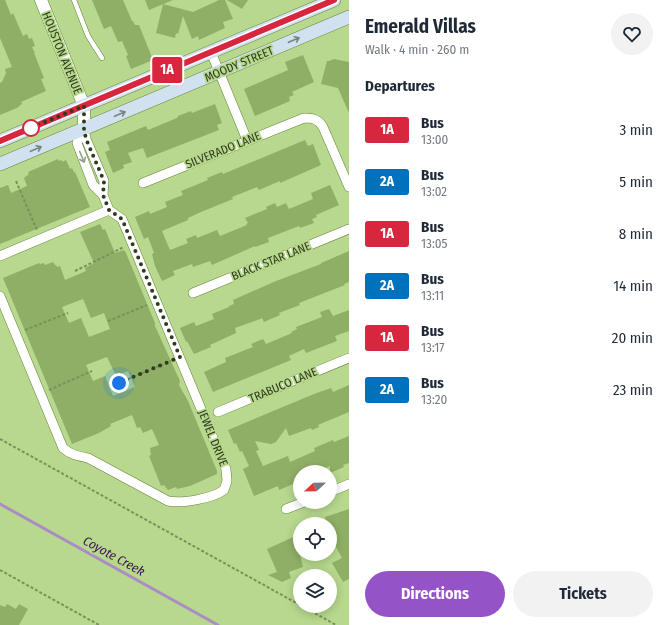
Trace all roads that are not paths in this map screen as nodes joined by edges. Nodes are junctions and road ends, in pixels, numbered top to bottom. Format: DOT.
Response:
graph roads {
  1 [pos="41,0"];
  2 [pos="74,0"];
  3 [pos="334,0"];
  4 [pos="349,17"];
  5 [pos="211,52"];
  6 [pos="102,58"];
  7 [pos="219,72"];
  8 [pos="84,106"];
  9 [pos="84,129"];
  10 [pos="247,140"];
  11 [pos="0,141"];
  12 [pos="0,164"];
  13 [pos="143,184"];
  14 [pos="349,187"];
  15 [pos="109,210"];
  16 [pos="349,229"];
  17 [pos="0,256"];
  18 [pos="193,293"];
  19 [pos="0,296"];
  20 [pos="349,358"];
  21 [pos="218,412"];
  22 [pos="349,484"];
  23 [pos="337,489"];
  24 [pos="293,506"];
  25 [pos="286,509"];
  1 -- 8 [label="street, HOUSTON AVENUE"];
  2 -- 6 [label="lane"];
  3 -- 5 [label="main road, MOODY STREET"];
  7 -- 4 [label="main road, MOODY STREET, one-way"];
  5 -- 7 [label="street"];
  5 -- 8 [label="main road, MOODY STREET"];
  9 -- 7 [label="main road, MOODY STREET, one-way"];
  7 -- 10 [label="street"];
  8 -- 9 [label="street, HOUSTON AVENUE"];
  8 -- 11 [label="main road, MOODY STREET"];
  12 -- 9 [label="main road, MOODY STREET, one-way"];
  9 -- 15 [label="street, JEWEL DRIVE"];
  10 -- 13 [label="street, SILVERADO LANE"];
  10 -- 14 [label="street, SILVERADO LANE"];
  15 -- 17 [label="street"];
  15 -- 19 [label="street, JEWEL DRIVE"];
  16 -- 18 [label="street, BLACK STAR LANE"];
  20 -- 21 [label="street, TRABUCO LANE"];
  22 -- 23 [label="street"];
  24 -- 25 [label="street"];
}
